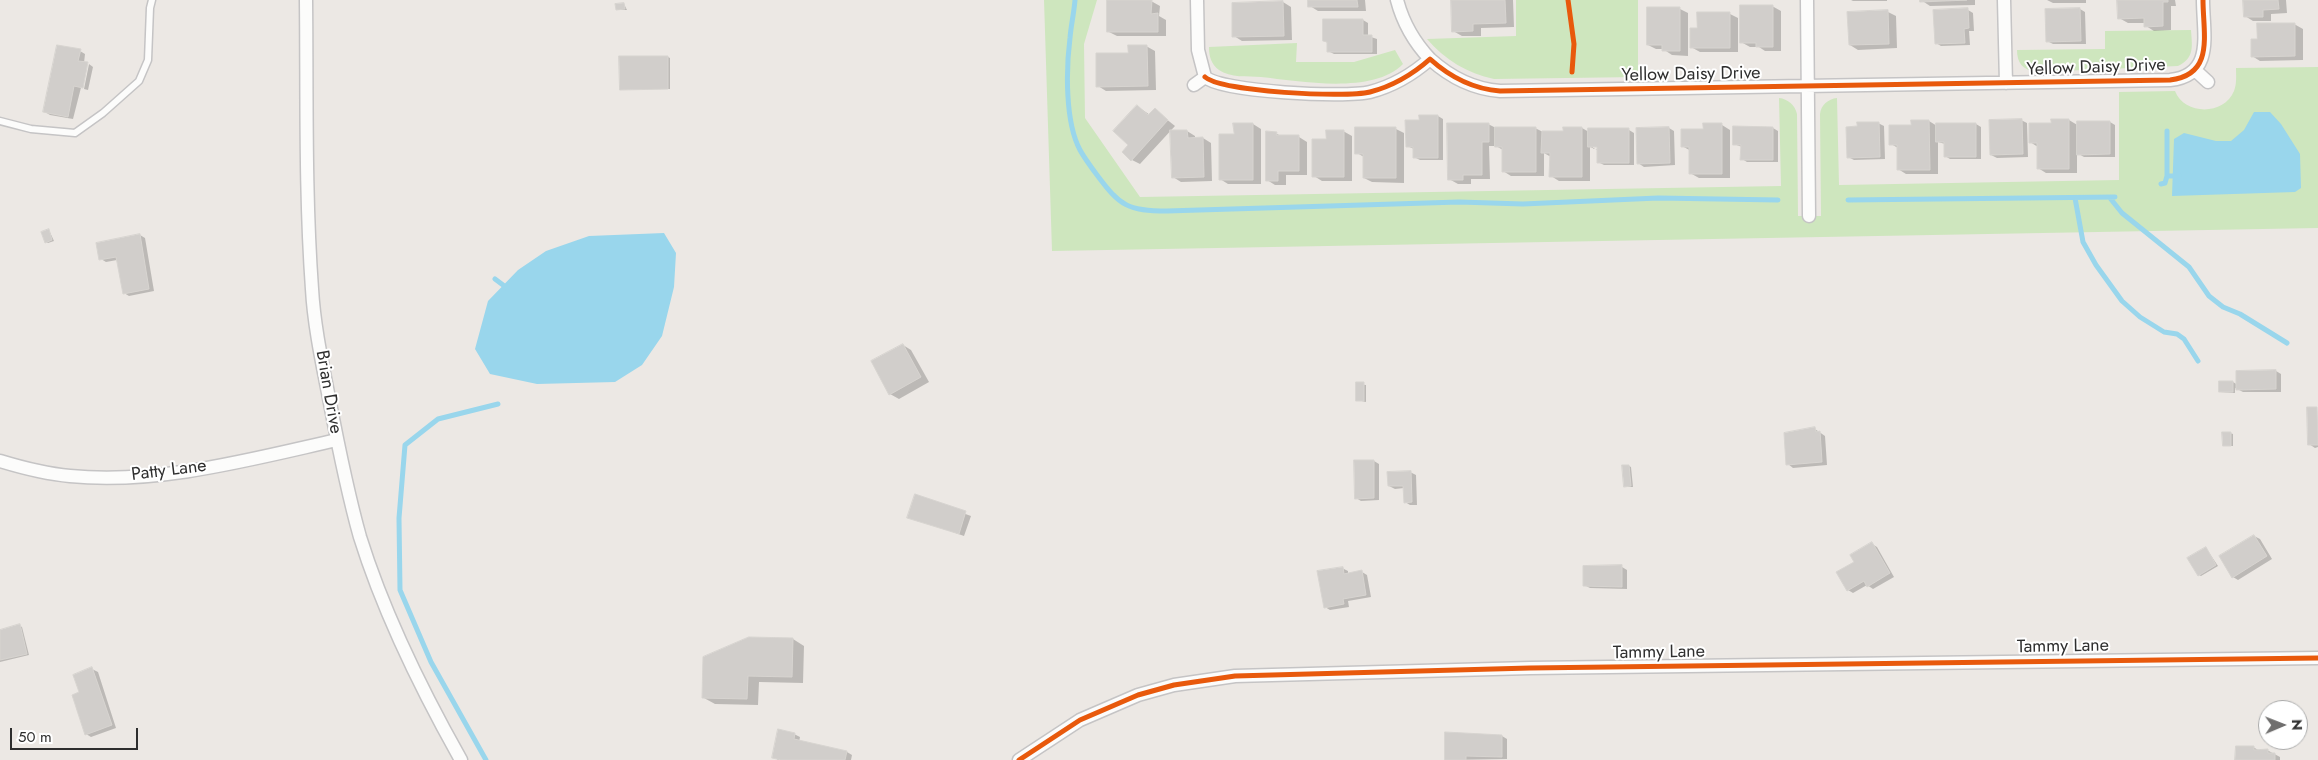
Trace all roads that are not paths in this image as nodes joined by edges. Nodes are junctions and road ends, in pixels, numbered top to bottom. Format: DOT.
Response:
graph roads {
  1 [pos="152,0"];
  2 [pos="306,0"];
  3 [pos="1197,0"];
  4 [pos="1397,0"];
  5 [pos="1807,0"];
  6 [pos="2004,0"];
  7 [pos="2202,0"];
  8 [pos="1430,59"];
  9 [pos="2196,70"];
  10 [pos="1205,77"];
  11 [pos="2208,82"];
  12 [pos="2006,84"];
  13 [pos="1194,85"];
  14 [pos="1808,87"];
  15 [pos="0,121"];
  16 [pos="1809,216"];
  17 [pos="337,440"];
  18 [pos="0,460"];
  19 [pos="2318,658"];
  20 [pos="461,760"];
  21 [pos="1018,760"];
  1 -- 15 [label="lane"];
  2 -- 17 [label="street, Brian Drive"];
  3 -- 10 [label="street"];
  4 -- 8 [label="street, Yellow Daisy Drive"];
  5 -- 14 [label="street"];
  6 -- 12 [label="street"];
  7 -- 9 [label="street"];
  8 -- 10 [label="street"];
  8 -- 14 [label="street, Yellow Daisy Drive"];
  9 -- 11 [label="street"];
  9 -- 12 [label="street, Yellow Daisy Drive"];
  10 -- 13 [label="street"];
  12 -- 14 [label="street, Yellow Daisy Drive"];
  14 -- 16 [label="street"];
  17 -- 18 [label="street, Patty Lane"];
  17 -- 20 [label="street, Brian Drive"];
  19 -- 21 [label="street, Tammy Lane"];
}
